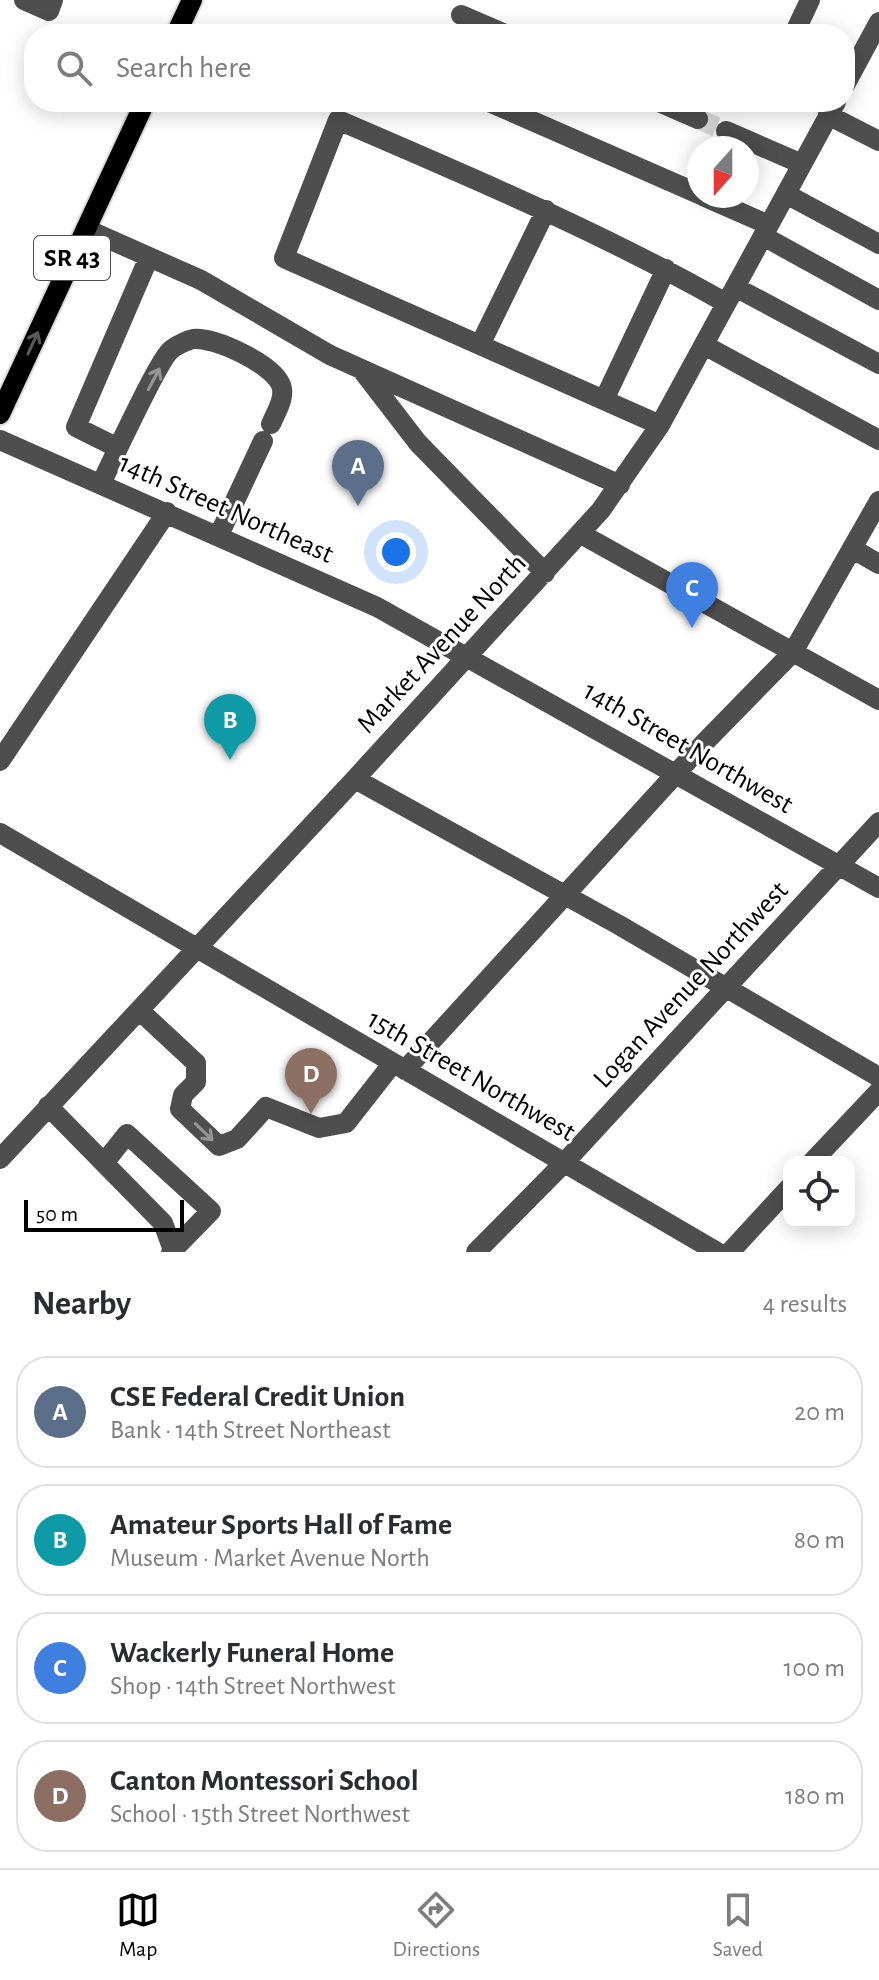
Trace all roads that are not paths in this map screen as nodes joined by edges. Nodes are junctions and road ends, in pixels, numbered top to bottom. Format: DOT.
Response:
graph roads {
  1 [pos="24,0"];
  2 [pos="53,0"];
  3 [pos="192,0"];
  4 [pos="810,0"];
  5 [pos="461,15"];
  6 [pos="879,22"];
  7 [pos="181,24"];
  8 [pos="482,24"];
  9 [pos="799,24"];
  10 [pos="855,66"];
  11 [pos="140,112"];
  12 [pos="512,112"];
  13 [pos="682,112"];
  14 [pos="830,112"];
  15 [pos="838,112"];
  16 [pos="698,119"];
  17 [pos="726,131"];
  18 [pos="879,141"];
  19 [pos="802,164"];
  20 [pos="687,189"];
  21 [pos="786,194"];
  22 [pos="724,208"];
  23 [pos="546,210"];
  24 [pos="86,229"];
  25 [pos="766,231"];
  26 [pos="879,244"];
  27 [pos="149,257"];
  28 [pos="666,269"];
  29 [pos="731,295"];
  30 [pos="879,300"];
  31 [pos="480,345"];
  32 [pos="704,345"];
  33 [pos="879,364"];
  34 [pos="360,367"];
  35 [pos="604,400"];
  36 [pos="0,414"];
  37 [pos="660,425"];
  38 [pos="0,440"];
  39 [pos="879,440"];
  40 [pos="118,448"];
  41 [pos="101,484"];
  42 [pos="620,485"];
  43 [pos="879,501"];
  44 [pos="167,512"];
  45 [pos="581,534"];
  46 [pos="219,535"];
  47 [pos="853,549"];
  48 [pos="879,564"];
  49 [pos="545,573"];
  50 [pos="793,652"];
  51 [pos="469,656"];
  52 [pos="879,700"];
  53 [pos="0,761"];
  54 [pos="676,774"];
  55 [pos="355,779"];
  56 [pos="879,822"];
  57 [pos="0,833"];
  58 [pos="839,866"];
  59 [pos="879,888"];
  60 [pos="565,895"];
  61 [pos="196,950"];
  62 [pos="726,988"];
  63 [pos="139,1010"];
  64 [pos="399,1067"];
  65 [pos="879,1077"];
  66 [pos="879,1091"];
  67 [pos="48,1106"];
  68 [pos="818,1156"];
  69 [pos="0,1159"];
  70 [pos="104,1163"];
  71 [pos="564,1163"];
  72 [pos="783,1195"];
  73 [pos="172,1251"];
  74 [pos="476,1252"];
  75 [pos="717,1252"];
  76 [pos="730,1252"];
  1 -- 2 [label="street"];
  3 -- 7 [label="main road"];
  4 -- 9 [label="street"];
  5 -- 8 [label="street"];
  6 -- 10 [label="street"];
  11 -- 24 [label="main road, SR 43"];
  12 -- 20 [label="street"];
  13 -- 16 [label="street"];
  14 -- 19 [label="street, Market Avenue North"];
  15 -- 18 [label="street"];
  17 -- 19 [label="street"];
  19 -- 21 [label="street, Market Avenue North"];
  21 -- 25 [label="street, Market Avenue North"];
  21 -- 26 [label="street"];
  22 -- 25 [label="street"];
  23 -- 28 [label="street"];
  23 -- 31 [label="street"];
  23 -- 31 [label="street"];
  24 -- 27 [label="street"];
  36 -- 24 [label="main road, SR 43, one-way"];
  25 -- 29 [label="street, Market Avenue North"];
  25 -- 30 [label="street"];
  27 -- 34 [label="street"];
  27 -- 40 [label="street"];
  28 -- 29 [label="street"];
  28 -- 35 [label="street"];
  29 -- 32 [label="street, Market Avenue North"];
  29 -- 33 [label="street"];
  31 -- 35 [label="street"];
  32 -- 37 [label="street, Market Avenue North"];
  32 -- 39 [label="street"];
  34 -- 42 [label="street"];
  34 -- 49 [label="street"];
  35 -- 37 [label="street"];
  37 -- 42 [label="street, Market Avenue North"];
  38 -- 41 [label="street, 14th Street Northeast"];
  40 -- 41 [label="street"];
  40 -- 46 [label="street, one-way"];
  41 -- 44 [label="street, 14th Street Northeast"];
  42 -- 45 [label="street, Market Avenue North"];
  43 -- 47 [label="street"];
  44 -- 46 [label="street, 14th Street Northeast"];
  44 -- 53 [label="street"];
  45 -- 49 [label="street, Market Avenue North"];
  45 -- 50 [label="street"];
  46 -- 51 [label="street, 14th Street Northeast"];
  47 -- 48 [label="street"];
  47 -- 50 [label="street"];
  49 -- 51 [label="street, Market Avenue North"];
  50 -- 52 [label="street"];
  50 -- 54 [label="street"];
  51 -- 54 [label="street, 14th Street Northwest"];
  51 -- 55 [label="street, Market Avenue North"];
  54 -- 58 [label="street, 14th Street Northwest"];
  54 -- 60 [label="street"];
  55 -- 60 [label="street"];
  55 -- 61 [label="street, Market Avenue North"];
  56 -- 58 [label="street, Logan Avenue Northwest"];
  57 -- 61 [label="street, 15th Street Northwest"];
  58 -- 59 [label="street, 14th Street Northwest"];
  58 -- 62 [label="street, Logan Avenue Northwest"];
  60 -- 62 [label="street"];
  60 -- 64 [label="street"];
  61 -- 63 [label="street, Market Avenue North"];
  61 -- 64 [label="street, 15th Street Northwest"];
  62 -- 65 [label="street"];
  62 -- 71 [label="street, Logan Avenue Northwest"];
  63 -- 64 [label="street, one-way"];
  63 -- 67 [label="street, Market Avenue North"];
  64 -- 71 [label="street, 15th Street Northwest"];
  66 -- 68 [label="street"];
  67 -- 69 [label="street, Market Avenue North"];
  67 -- 70 [label="street"];
  70 -- 73 [label="street"];
  70 -- 73 [label="street"];
  71 -- 74 [label="street, Logan Avenue Northwest"];
  71 -- 75 [label="street, 15th Street Northwest"];
  72 -- 76 [label="street"];
}
